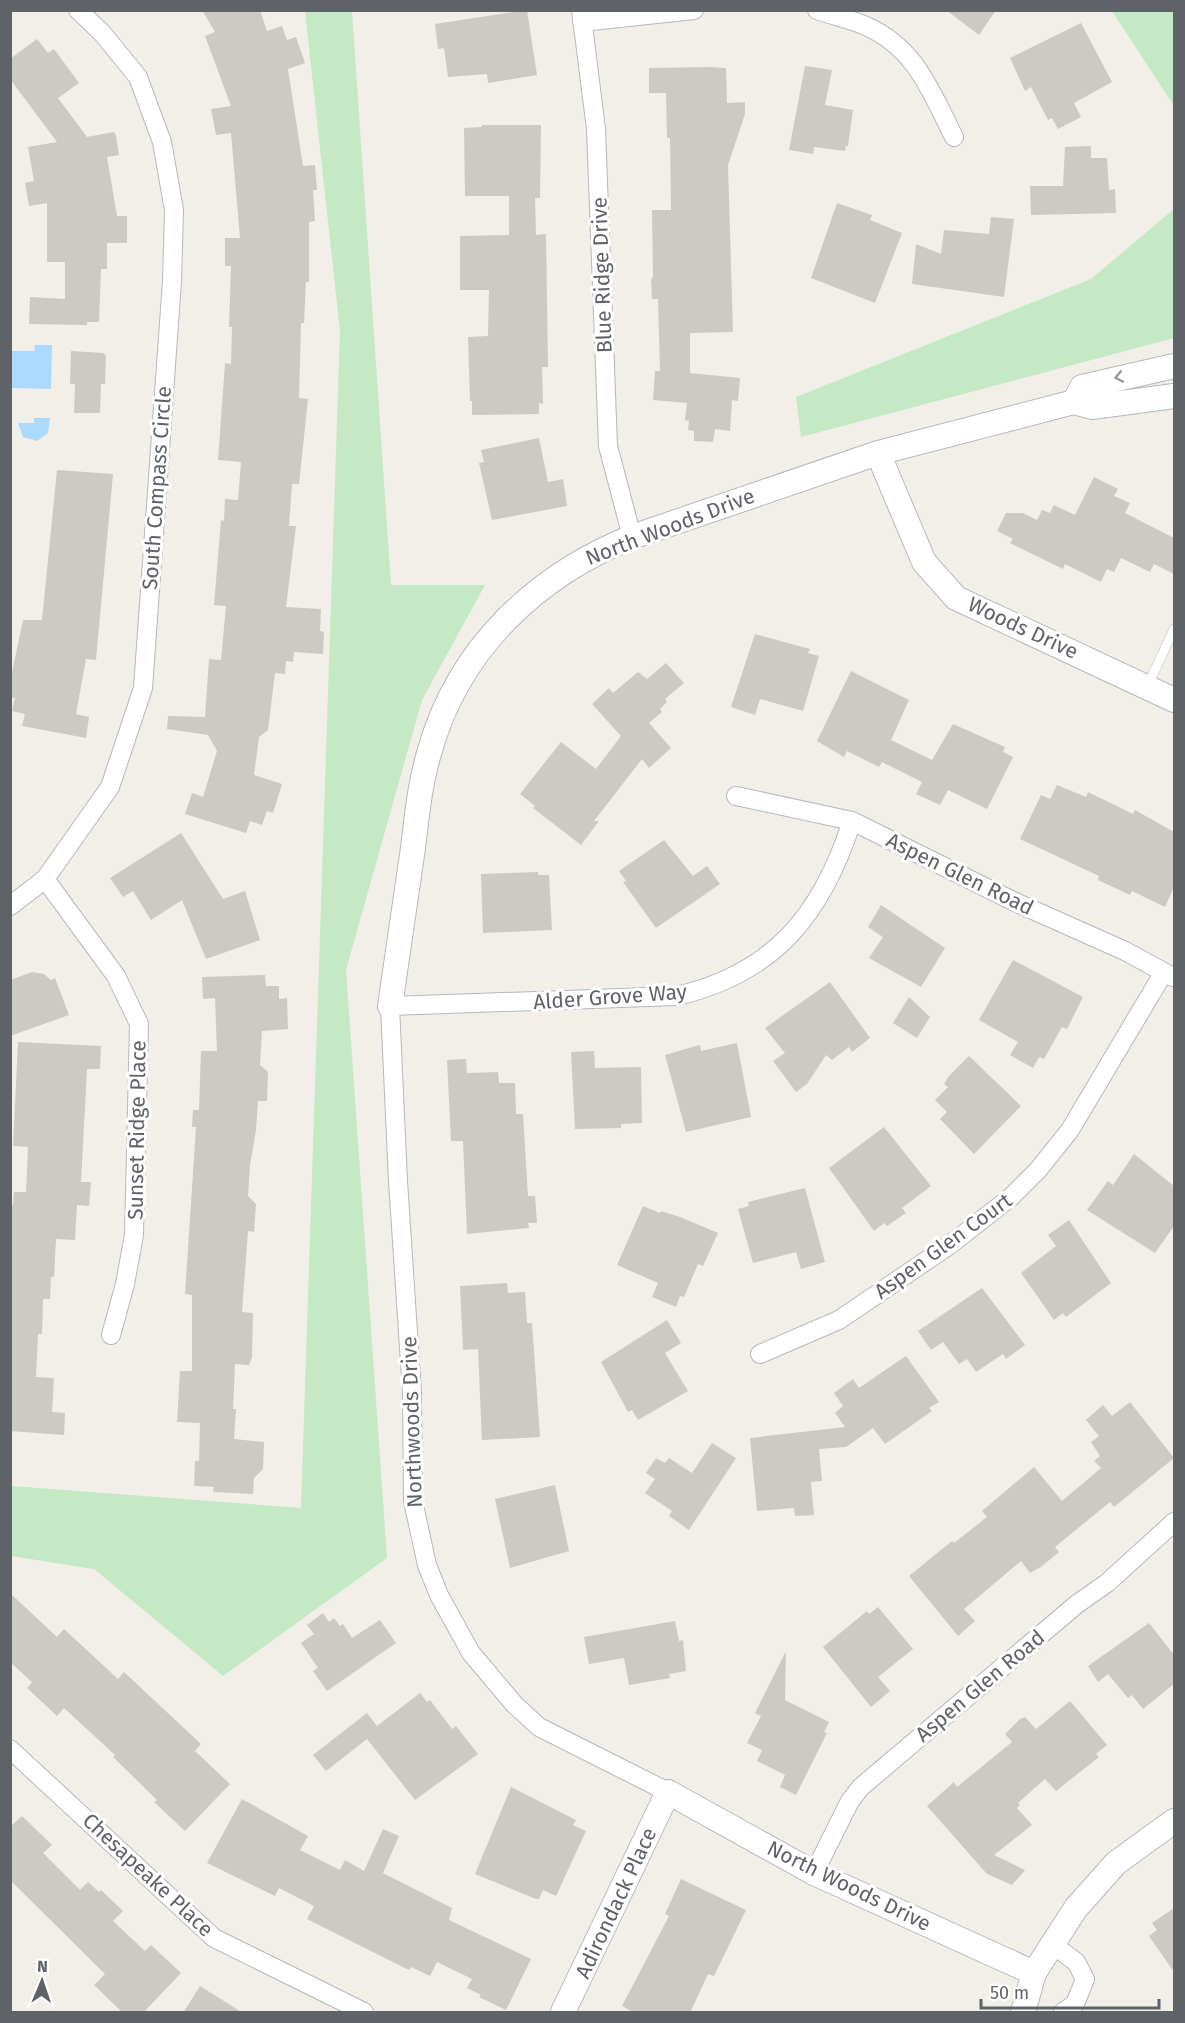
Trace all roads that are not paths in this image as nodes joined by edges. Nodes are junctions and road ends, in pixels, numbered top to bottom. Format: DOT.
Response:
graph roads {
  1 [pos="78,10"];
  2 [pos="694,10"];
  3 [pos="817,10"];
  4 [pos="581,16"];
  5 [pos="954,137"];
  6 [pos="1174,366"];
  7 [pos="1174,396"];
  8 [pos="1074,402"];
  9 [pos="878,453"];
  10 [pos="632,537"];
  11 [pos="1174,629"];
  12 [pos="1148,685"];
  13 [pos="1174,699"];
  14 [pos="736,796"];
  15 [pos="852,821"];
  16 [pos="45,879"];
  17 [pos="10,906"];
  18 [pos="1169,975"];
  19 [pos="390,1006"];
  20 [pos="111,1335"];
  21 [pos="760,1354"];
  22 [pos="1174,1521"];
  23 [pos="10,1749"];
  24 [pos="668,1792"];
  25 [pos="1174,1821"];
  26 [pos="814,1873"];
  27 [pos="1052,1944"];
  28 [pos="1034,1973"];
  29 [pos="341,2007"];
  30 [pos="1023,2012"];
  31 [pos="364,2013"];
  32 [pos="563,2013"];
  33 [pos="1063,2013"];
  1 -- 16 [label="street, South Compass Circle"];
  2 -- 4 [label="street"];
  3 -- 5 [label="street"];
  4 -- 10 [label="street, Blue Ridge Drive"];
  6 -- 8 [label="street, North Woods Drive, one-way"];
  7 -- 8 [label="street, North Woods Drive"];
  8 -- 9 [label="street, North Woods Drive"];
  9 -- 10 [label="street, North Woods Drive"];
  9 -- 12 [label="street, Woods Drive"];
  10 -- 19 [label="street, North Woods Drive"];
  11 -- 12 [label="lane"];
  12 -- 13 [label="street, Woods Drive"];
  14 -- 15 [label="street, Aspen Glen Road"];
  15 -- 18 [label="street, Aspen Glen Road"];
  15 -- 19 [label="street, Alder Grove Way"];
  16 -- 17 [label="street, South Compass Circle"];
  16 -- 20 [label="street, Sunset Ridge Place"];
  18 -- 21 [label="street, Aspen Glen Court"];
  19 -- 24 [label="street, Northwoods Drive"];
  22 -- 26 [label="street, Aspen Glen Road"];
  23 -- 29 [label="street, Chesapeake Place"];
  24 -- 26 [label="street, North Woods Drive"];
  24 -- 32 [label="street, Adirondack Place"];
  25 -- 27 [label="street"];
  26 -- 28 [label="street, North Woods Drive"];
  27 -- 28 [label="street"];
  27 -- 33 [label="street"];
  28 -- 30 [label="street"];
  29 -- 31 [label="street, Chesapeake Place"];
}
